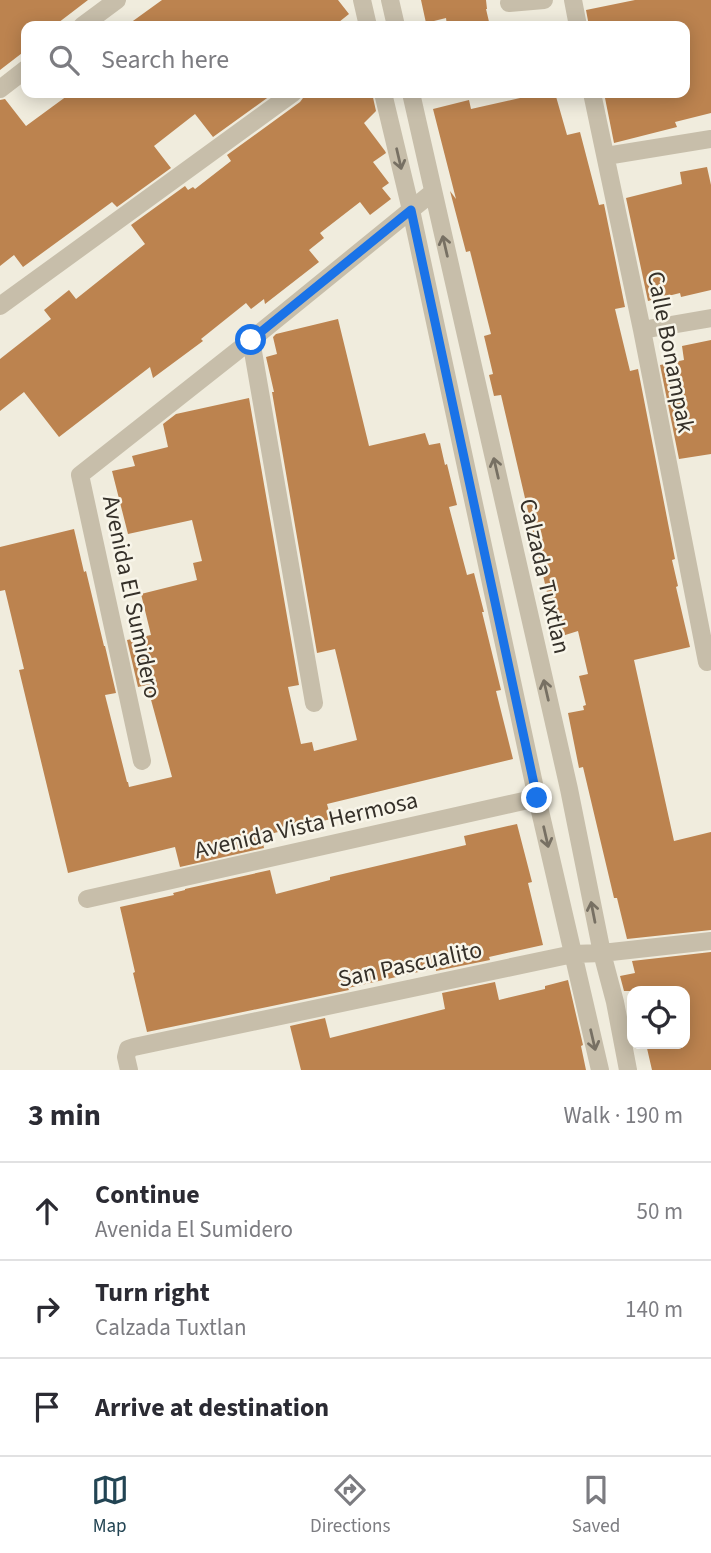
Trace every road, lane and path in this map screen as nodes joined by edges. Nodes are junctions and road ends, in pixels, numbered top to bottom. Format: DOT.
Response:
graph roads {
  1 [pos="117,0"];
  2 [pos="362,0"];
  3 [pos="390,0"];
  4 [pos="544,0"];
  5 [pos="573,0"];
  6 [pos="509,4"];
  7 [pos="89,21"];
  8 [pos="367,21"];
  9 [pos="395,21"];
  10 [pos="577,21"];
  11 [pos="21,73"];
  12 [pos="0,89"];
  13 [pos="286,98"];
  14 [pos="384,98"];
  15 [pos="412,98"];
  16 [pos="593,98"];
  17 [pos="711,139"];
  18 [pos="606,156"];
  19 [pos="433,192"];
  20 [pos="411,210"];
  21 [pos="0,306"];
  22 [pos="711,318"];
  23 [pos="642,330"];
  24 [pos="251,340"];
  25 [pos="707,662"];
  26 [pos="314,703"];
  27 [pos="142,761"];
  28 [pos="537,798"];
  29 [pos="87,899"];
  30 [pos="711,941"];
  31 [pos="602,953"];
  32 [pos="573,954"];
  33 [pos="128,1063"];
  34 [pos="600,1070"];
  35 [pos="628,1070"];
  1 -- 7 [label="street"];
  2 -- 8 [label="street"];
  3 -- 9 [label="street"];
  4 -- 6 [label="street"];
  5 -- 10 [label="street"];
  11 -- 12 [label="street"];
  13 -- 21 [label="street"];
  14 -- 20 [label="street, one-way"];
  15 -- 19 [label="street, Calzada Tuxtlan"];
  16 -- 18 [label="street, Calle Bonampak"];
  17 -- 18 [label="street"];
  18 -- 23 [label="street, Calle Bonampak"];
  19 -- 20 [label="street, Avenida El Sumidero"];
  31 -- 19 [label="street, Calzada Tuxtlan, one-way"];
  20 -- 24 [label="street, Avenida El Sumidero"];
  20 -- 28 [label="street"];
  22 -- 23 [label="street"];
  23 -- 25 [label="street, Calle Bonampak"];
  24 -- 26 [label="street"];
  24 -- 27 [label="street, Avenida El Sumidero"];
  28 -- 29 [label="street, Avenida Vista Hermosa"];
  28 -- 32 [label="street, one-way"];
  30 -- 31 [label="street, San Pascualito"];
  31 -- 32 [label="street, San Pascualito"];
  31 -- 35 [label="street, Calzada Tuxtlan"];
  32 -- 33 [label="street, San Pascualito"];
  32 -- 34 [label="street, one-way"];
}
